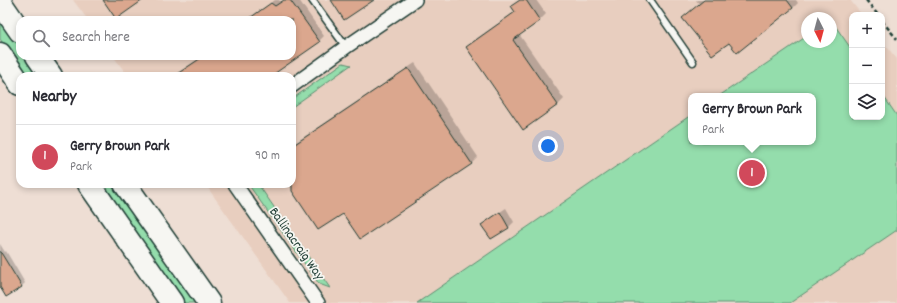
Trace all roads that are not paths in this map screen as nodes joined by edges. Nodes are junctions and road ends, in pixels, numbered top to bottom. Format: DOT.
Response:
graph roads {
  1 [pos="312,0"];
  2 [pos="415,0"];
  3 [pos="650,0"];
  4 [pos="0,2"];
  5 [pos="16,25"];
  6 [pos="346,47"];
  7 [pos="0,54"];
  8 [pos="40,60"];
  9 [pos="693,62"];
  10 [pos="48,72"];
  11 [pos="16,78"];
  12 [pos="296,83"];
  13 [pos="91,188"];
  14 [pos="128,188"];
  15 [pos="238,188"];
  16 [pos="172,303"];
  17 [pos="209,303"];
  18 [pos="318,303"];
  1 -- 6 [label="lane"];
  2 -- 6 [label="street"];
  3 -- 9 [label="lane"];
  4 -- 5 [label="highway"];
  6 -- 12 [label="street"];
  7 -- 11 [label="highway"];
  8 -- 10 [label="highway"];
  13 -- 16 [label="highway"];
  14 -- 17 [label="highway"];
  15 -- 18 [label="street, Ballinacraig Way"];
}
